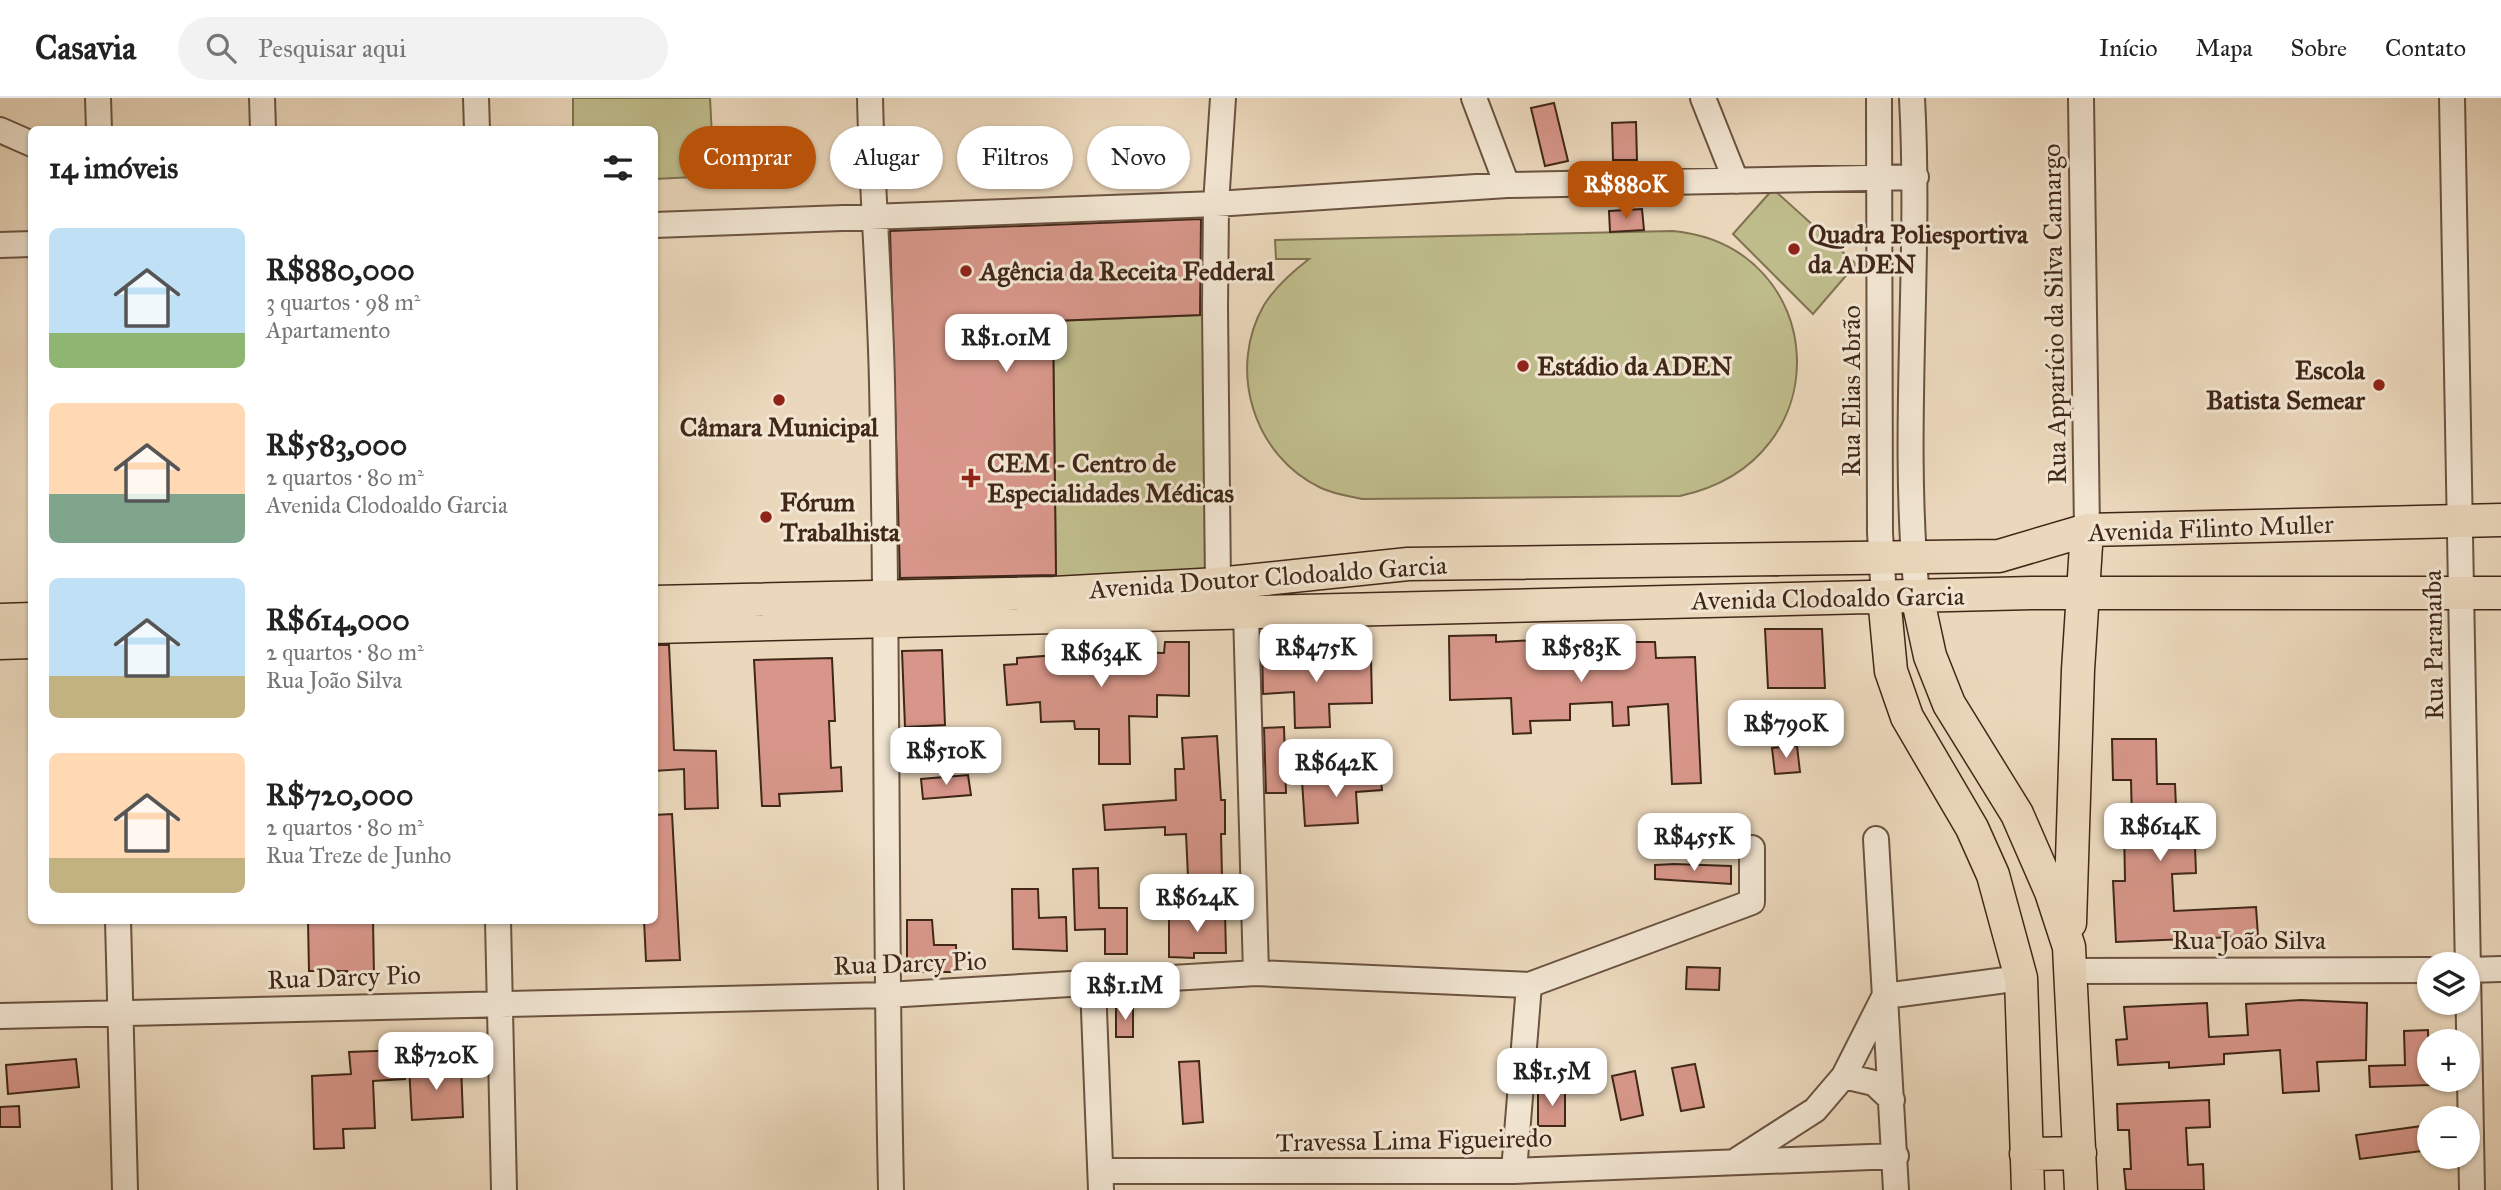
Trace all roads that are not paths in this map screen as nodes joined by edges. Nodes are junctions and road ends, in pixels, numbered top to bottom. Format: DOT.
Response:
graph roads {
  1 [pos="98,98"];
  2 [pos="262,98"];
  3 [pos="477,98"];
  4 [pos="870,98"];
  5 [pos="1223,98"];
  6 [pos="1474,98"];
  7 [pos="1703,98"];
  8 [pos="1879,98"];
  9 [pos="1912,98"];
  10 [pos="2081,98"];
  11 [pos="2452,98"];
  12 [pos="99,126"];
  13 [pos="263,126"];
  14 [pos="477,126"];
  15 [pos="0,130"];
  16 [pos="28,142"];
  17 [pos="1916,177"];
  18 [pos="1881,178"];
  19 [pos="1736,181"];
  20 [pos="1507,185"];
  21 [pos="1216,204"];
  22 [pos="873,218"];
  23 [pos="658,225"];
  24 [pos="28,244"];
  25 [pos="0,245"];
  26 [pos="2501,520"];
  27 [pos="2460,521"];
  28 [pos="2087,530"];
  29 [pos="1913,558"];
  30 [pos="1882,559"];
  31 [pos="1560,562"];
  32 [pos="1614,562"];
  33 [pos="1218,584"];
  34 [pos="2501,593"];
  35 [pos="2084,594"];
  36 [pos="2462,594"];
  37 [pos="1917,596"];
  38 [pos="1884,597"];
  39 [pos="658,602"];
  40 [pos="1614,603"];
  41 [pos="1561,604"];
  42 [pos="885,609"];
  43 [pos="1246,612"];
  44 [pos="28,619"];
  45 [pos="0,620"];
  46 [pos="658,627"];
  47 [pos="28,642"];
  48 [pos="0,643"];
  49 [pos="1876,839"];
  50 [pos="1752,848"];
  51 [pos="118,924"];
  52 [pos="498,924"];
  53 [pos="2468,952"];
  54 [pos="2069,959"];
  55 [pos="2417,970"];
  56 [pos="2480,970"];
  57 [pos="2501,970"];
  58 [pos="1256,973"];
  59 [pos="2021,978"];
  60 [pos="1093,985"];
  61 [pos="1529,985"];
  62 [pos="887,995"];
  63 [pos="1885,996"];
  64 [pos="500,1003"];
  65 [pos="120,1013"];
  66 [pos="2469,1015"];
  67 [pos="0,1016"];
  68 [pos="1844,1076"];
  69 [pos="1892,1100"];
  70 [pos="2080,1153"];
  71 [pos="2026,1154"];
  72 [pos="1896,1156"];
  73 [pos="1737,1160"];
  74 [pos="1514,1171"];
  75 [pos="1101,1181"];
  76 [pos="125,1190"];
  77 [pos="504,1190"];
  78 [pos="891,1190"];
  79 [pos="1896,1190"];
  80 [pos="2028,1190"];
  81 [pos="2081,1190"];
  82 [pos="2472,1190"];
  1 -- 12 [label="street"];
  2 -- 13 [label="street"];
  3 -- 14 [label="street"];
  4 -- 22 [label="street"];
  5 -- 21 [label="street"];
  6 -- 20 [label="street"];
  7 -- 19 [label="street"];
  8 -- 18 [label="street, Rua Elias Abrão"];
  9 -- 17 [label="street"];
  10 -- 28 [label="street, Rua Apparício da Silva Camargo"];
  11 -- 27 [label="street, Rua Paranaíba"];
  15 -- 16 [label="street"];
  17 -- 18 [label="street"];
  17 -- 29 [label="street"];
  18 -- 19 [label="street"];
  18 -- 30 [label="street, Rua Elias Abrão"];
  19 -- 20 [label="street"];
  20 -- 21 [label="street"];
  21 -- 22 [label="street"];
  21 -- 33 [label="street"];
  22 -- 23 [label="street"];
  22 -- 42 [label="street"];
  24 -- 25 [label="street"];
  26 -- 27 [label="main road, Avenida Filinto Muller"];
  27 -- 28 [label="main road, Avenida Filinto Muller"];
  27 -- 36 [label="street, Rua Paranaíba"];
  28 -- 29 [label="main road, Avenida Filinto Muller"];
  28 -- 35 [label="main road"];
  29 -- 30 [label="main road, Avenida Filinto Muller"];
  29 -- 37 [label="street"];
  30 -- 32 [label="main road, Avenida Doutor Clodoaldo Garcia"];
  30 -- 38 [label="street, Rua Elias Abrão"];
  31 -- 32 [label="main road, Avenida Doutor Clodoaldo Garcia"];
  31 -- 33 [label="main road, Avenida Doutor Clodoaldo Garcia"];
  31 -- 41 [label="main road"];
  32 -- 40 [label="main road"];
  33 -- 42 [label="main road, Avenida Doutor Clodoaldo Garcia"];
  34 -- 36 [label="main road"];
  35 -- 36 [label="main road"];
  35 -- 37 [label="main road, Avenida Clodoaldo Garcia"];
  35 -- 54 [label="main road"];
  36 -- 53 [label="street, Rua Paranaíba"];
  37 -- 38 [label="main road, Avenida Clodoaldo Garcia"];
  37 -- 54 [label="main road"];
  38 -- 40 [label="main road, Avenida Clodoaldo Garcia"];
  38 -- 59 [label="main road"];
  39 -- 42 [label="main road, Avenida Doutor Clodoaldo Garcia"];
  40 -- 41 [label="main road, Avenida Clodoaldo Garcia"];
  41 -- 43 [label="main road, Avenida Clodoaldo Garcia"];
  42 -- 43 [label="main road, Avenida Doutor Clodoaldo Garcia"];
  42 -- 46 [label="main road, Avenida Doutor Clodoaldo Garcia"];
  42 -- 62 [label="street"];
  43 -- 58 [label="street"];
  44 -- 45 [label="main road"];
  47 -- 48 [label="main road"];
  49 -- 63 [label="street"];
  50 -- 61 [label="street, Rua Darcy Pio"];
  51 -- 65 [label="street"];
  52 -- 64 [label="street"];
  54 -- 55 [label="street, Rua João Silva"];
  54 -- 70 [label="main road"];
  56 -- 57 [label="street"];
  58 -- 60 [label="street, Rua Darcy Pio"];
  58 -- 61 [label="street, Rua Darcy Pio"];
  59 -- 63 [label="street"];
  59 -- 71 [label="main road"];
  60 -- 62 [label="street, Rua Darcy Pio"];
  60 -- 75 [label="street"];
  61 -- 74 [label="street"];
  62 -- 64 [label="street, Rua Darcy Pio"];
  62 -- 78 [label="street"];
  63 -- 68 [label="street"];
  63 -- 69 [label="street"];
  64 -- 65 [label="street, Rua Darcy Pio"];
  64 -- 77 [label="street"];
  65 -- 67 [label="street, Rua Darcy Pio"];
  65 -- 76 [label="street"];
  66 -- 82 [label="street, Rua Paranaíba"];
  68 -- 69 [label="street"];
  68 -- 73 [label="street"];
  69 -- 72 [label="street"];
  70 -- 71 [label="main road"];
  70 -- 81 [label="main road"];
  71 -- 80 [label="main road"];
  72 -- 73 [label="street, Travessa Lima Figueiredo"];
  72 -- 79 [label="street"];
  73 -- 74 [label="street, Travessa Lima Figueiredo"];
  74 -- 75 [label="street, Travessa Lima Figueiredo"];
}
